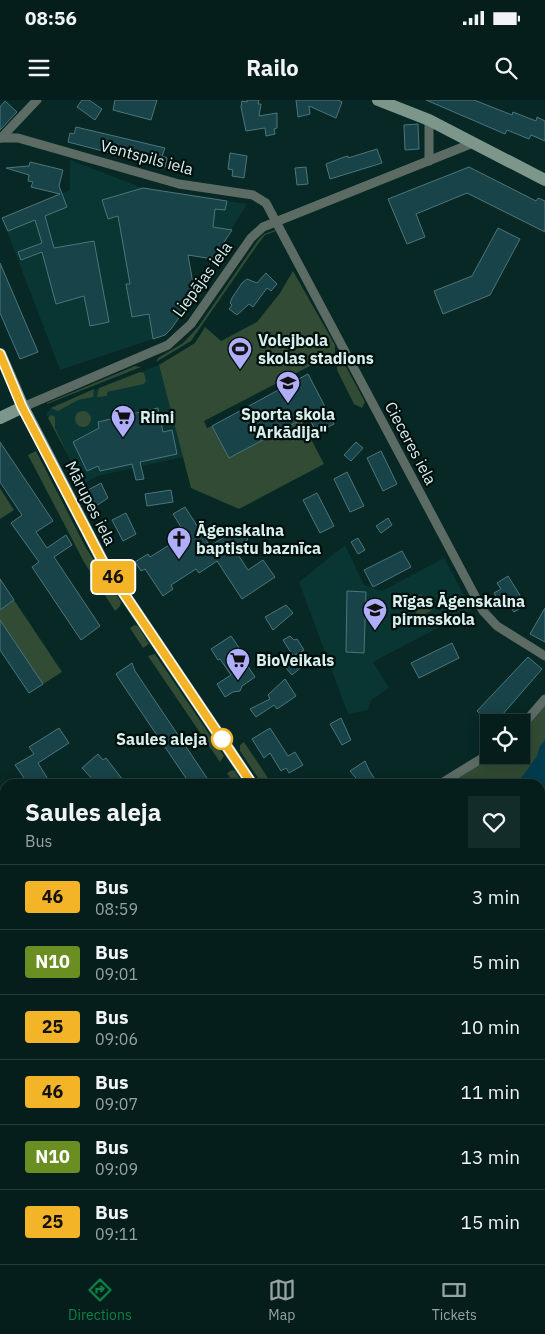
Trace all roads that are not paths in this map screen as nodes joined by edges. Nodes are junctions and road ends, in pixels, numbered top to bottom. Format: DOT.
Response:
graph roads {
  1 [pos="37,100"];
  2 [pos="378,100"];
  3 [pos="429,120"];
  4 [pos="1,138"];
  5 [pos="473,143"];
  6 [pos="429,161"];
  7 [pos="545,180"];
  8 [pos="276,220"];
  9 [pos="0,354"];
  10 [pos="22,407"];
  11 [pos="0,418"];
  12 [pos="545,656"];
  13 [pos="545,699"];
  14 [pos="530,716"];
  15 [pos="480,760"];
  16 [pos="249,779"];
  17 [pos="448,779"];
  1 -- 4 [label="street"];
  2 -- 3 [label="street"];
  3 -- 5 [label="street"];
  3 -- 6 [label="street"];
  4 -- 8 [label="street, Ventspils iela"];
  5 -- 6 [label="street, Liepājas iela"];
  5 -- 7 [label="street"];
  6 -- 8 [label="street, Liepājas iela"];
  8 -- 10 [label="street, Liepājas iela"];
  8 -- 12 [label="street, Cieceres iela"];
  9 -- 10 [label="street, Mārupes iela"];
  10 -- 11 [label="street, Liepājas iela"];
  10 -- 16 [label="street, Mārupes iela"];
  13 -- 14 [label="street"];
  15 -- 17 [label="street"];
}
